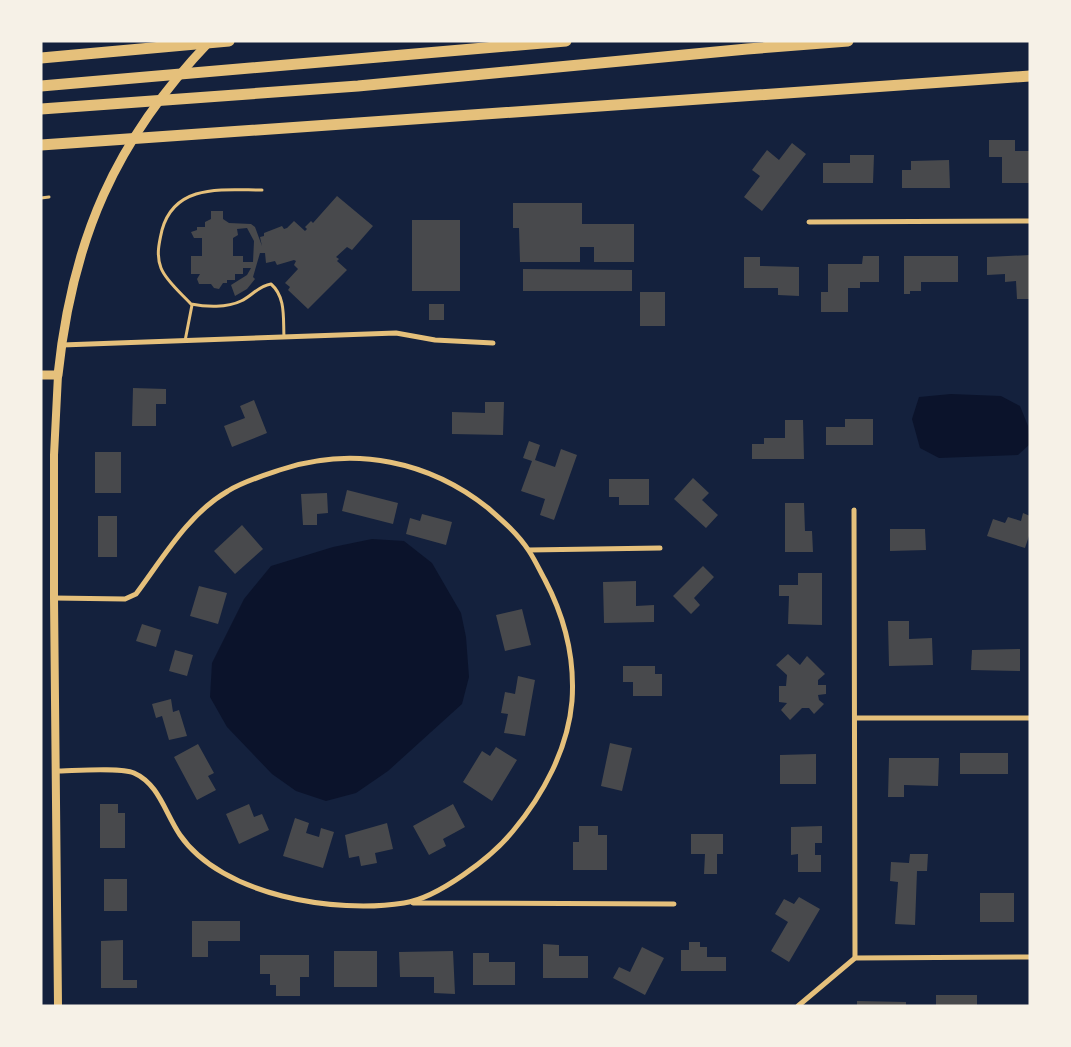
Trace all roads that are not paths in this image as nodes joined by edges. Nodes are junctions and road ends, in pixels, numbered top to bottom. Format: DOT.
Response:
graph roads {
  1 [pos="210,41"];
  2 [pos="229,41"];
  3 [pos="566,41"];
  4 [pos="848,41"];
  5 [pos="41,58"];
  6 [pos="1030,76"];
  7 [pos="41,86"];
  8 [pos="41,109"];
  9 [pos="41,145"];
  10 [pos="262,190"];
  11 [pos="48,197"];
  12 [pos="41,198"];
  13 [pos="1030,221"];
  14 [pos="809,222"];
  15 [pos="192,305"];
  16 [pos="284,337"];
  17 [pos="186,341"];
  18 [pos="493,343"];
  19 [pos="61,345"];
  20 [pos="41,375"];
  21 [pos="58,375"];
  22 [pos="854,510"];
  23 [pos="660,548"];
  24 [pos="529,550"];
  25 [pos="54,598"];
  26 [pos="855,718"];
  27 [pos="1030,718"];
  28 [pos="55,771"];
  29 [pos="410,903"];
  30 [pos="674,904"];
  31 [pos="1030,957"];
  32 [pos="855,958"];
  33 [pos="58,1006"];
  34 [pos="798,1006"];
  1 -- 19 [label="main road"];
  2 -- 5 [label="highway"];
  3 -- 7 [label="highway"];
  4 -- 8 [label="highway"];
  6 -- 9 [label="highway"];
  10 -- 15 [label="lane"];
  11 -- 12 [label="lane"];
  13 -- 14 [label="street"];
  15 -- 16 [label="lane"];
  15 -- 17 [label="lane"];
  16 -- 17 [label="street"];
  16 -- 18 [label="street"];
  17 -- 19 [label="street"];
  19 -- 21 [label="main road"];
  20 -- 21 [label="main road"];
  21 -- 25 [label="street"];
  22 -- 26 [label="street"];
  23 -- 24 [label="street"];
  24 -- 25 [label="street"];
  24 -- 29 [label="street"];
  25 -- 28 [label="street"];
  26 -- 27 [label="street"];
  26 -- 32 [label="street"];
  28 -- 29 [label="street"];
  28 -- 33 [label="street"];
  29 -- 30 [label="street"];
  31 -- 32 [label="street"];
  32 -- 34 [label="street"];
}
